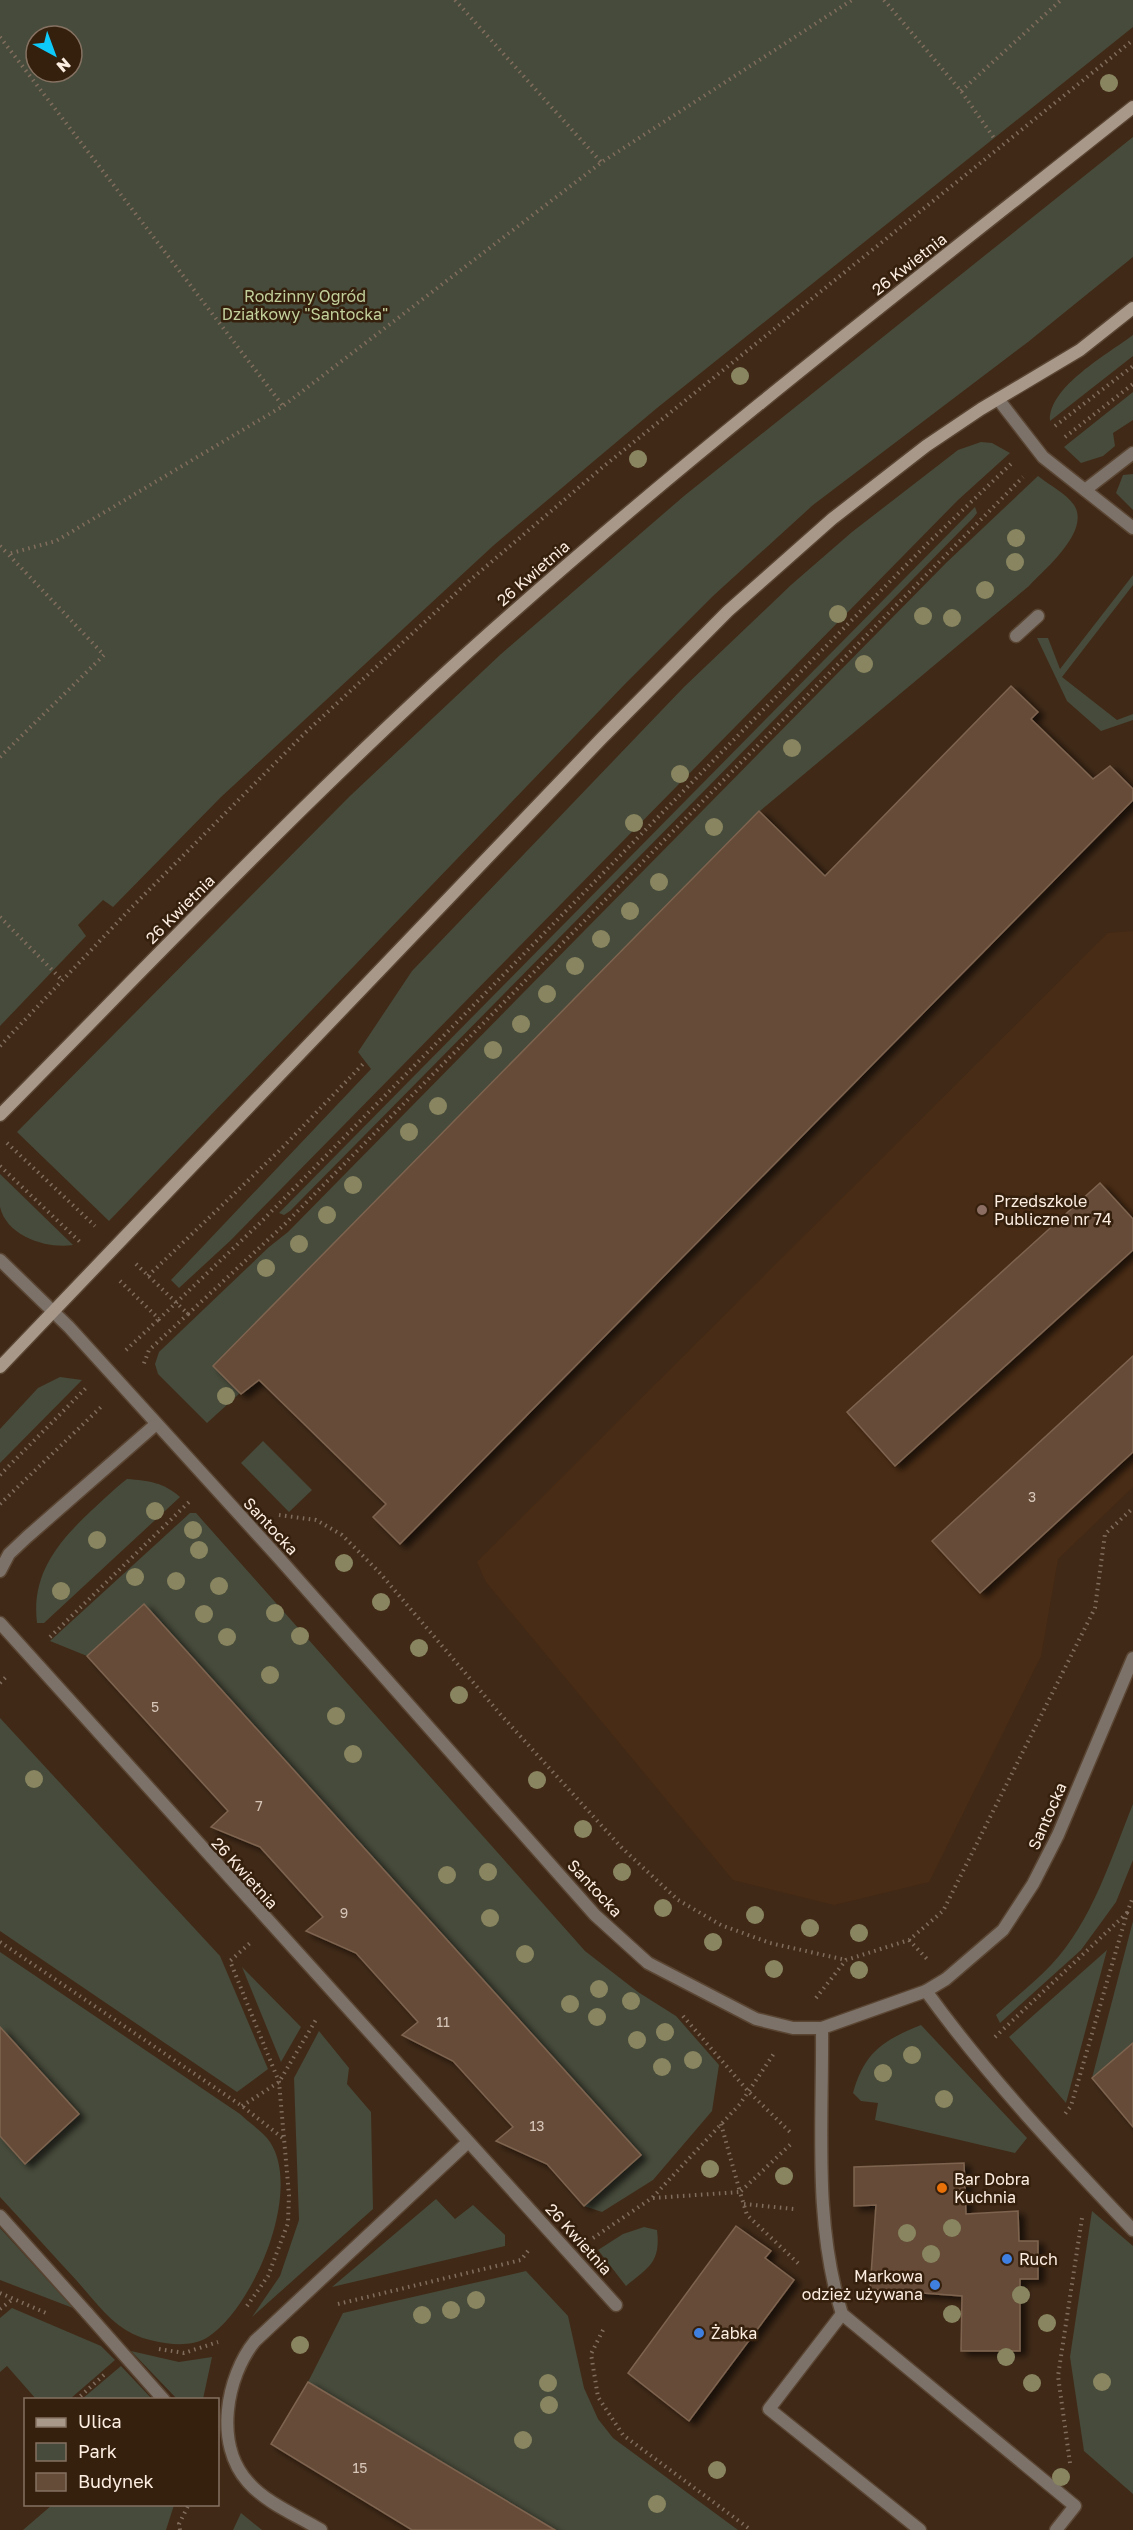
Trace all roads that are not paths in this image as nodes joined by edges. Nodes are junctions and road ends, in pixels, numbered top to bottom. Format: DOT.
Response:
graph roads {
  1 [pos="1133,107"];
  2 [pos="1133,309"];
  3 [pos="998,399"];
  4 [pos="1133,453"];
  5 [pos="1085,490"];
  6 [pos="1133,528"];
  7 [pos="1038,616"];
  8 [pos="1016,636"];
  9 [pos="0,1115"];
  10 [pos="0,1260"];
  11 [pos="54,1311"];
  12 [pos="0,1367"];
  13 [pos="156,1425"];
  14 [pos="0,1571"];
  15 [pos="0,1623"];
  16 [pos="1133,1658"];
  17 [pos="926,1991"];
  18 [pos="822,2028"];
  19 [pos="468,2142"];
  20 [pos="0,2216"];
  21 [pos="1133,2230"];
  22 [pos="616,2305"];
  23 [pos="842,2314"];
  24 [pos="162,2398"];
  25 [pos="223,2435"];
  26 [pos="321,2530"];
  27 [pos="920,2530"];
  28 [pos="1056,2530"];
  1 -- 9 [label="street, 26 Kwietnia"];
  2 -- 3 [label="street"];
  3 -- 5 [label="street"];
  3 -- 11 [label="street"];
  4 -- 5 [label="street"];
  5 -- 6 [label="street"];
  7 -- 8 [label="street"];
  10 -- 11 [label="street"];
  11 -- 12 [label="street"];
  11 -- 13 [label="street, Santocka"];
  13 -- 14 [label="street"];
  13 -- 18 [label="street, Santocka"];
  15 -- 19 [label="street, 26 Kwietnia"];
  16 -- 17 [label="street, Santocka"];
  17 -- 18 [label="street, Santocka"];
  17 -- 21 [label="street"];
  18 -- 23 [label="street"];
  19 -- 22 [label="street, 26 Kwietnia"];
  19 -- 25 [label="street"];
  20 -- 24 [label="street"];
  23 -- 27 [label="street"];
  23 -- 28 [label="street"];
  25 -- 26 [label="street"];
}
